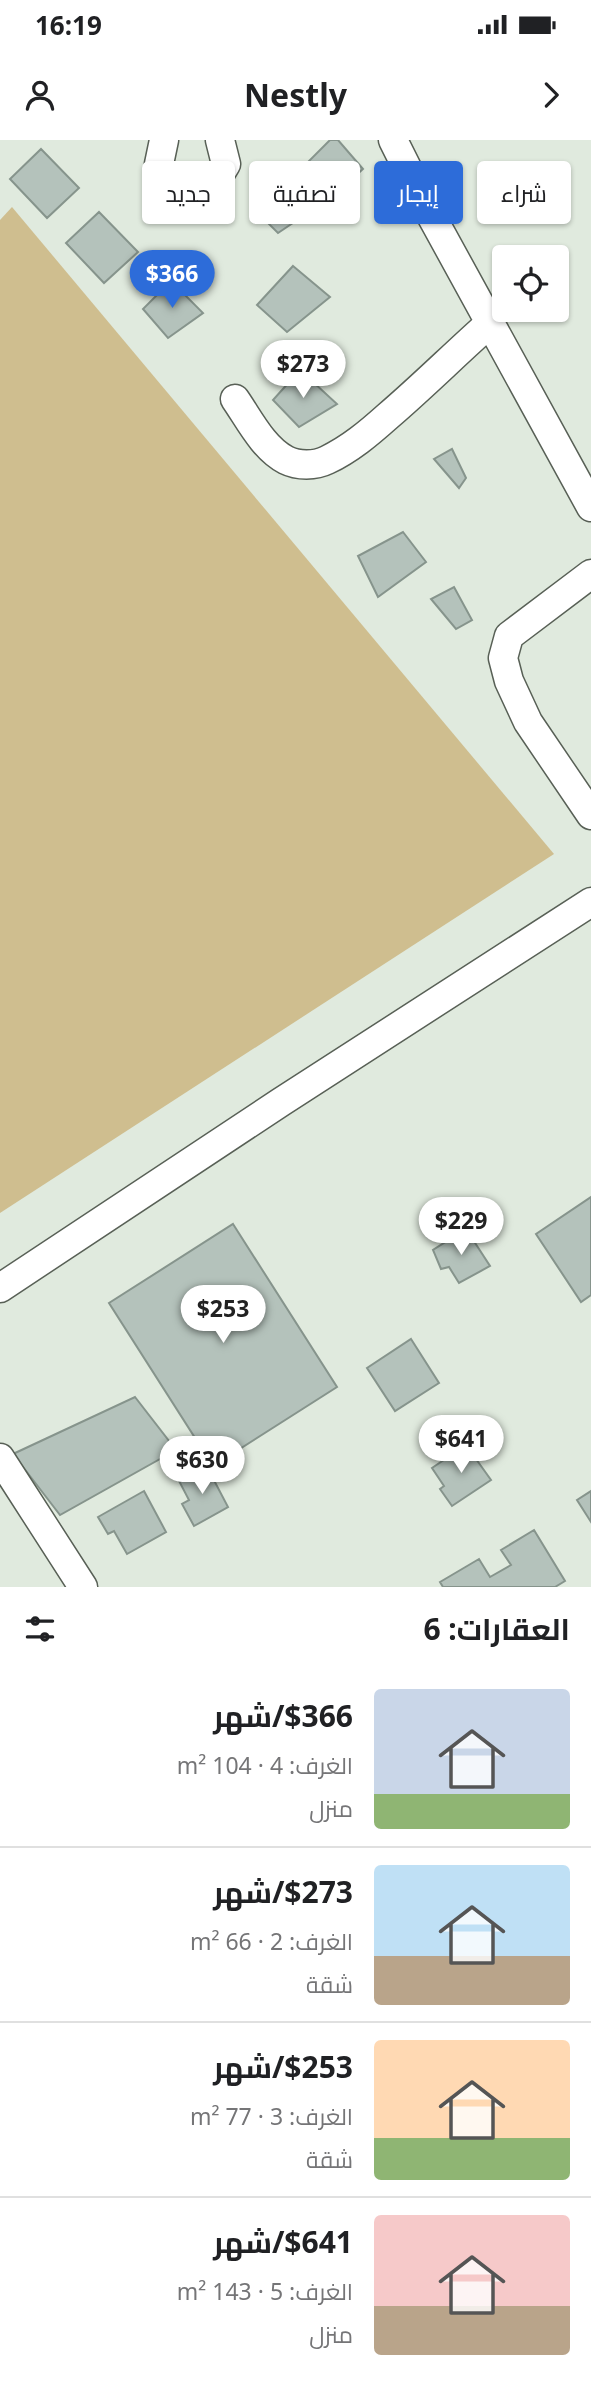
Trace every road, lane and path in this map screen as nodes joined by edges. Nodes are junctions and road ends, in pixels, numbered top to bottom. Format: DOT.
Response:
graph roads {
  1 [pos="164,140"];
  2 [pos="221,140"];
  3 [pos="393,140"];
  4 [pos="491,323"];
  5 [pos="234,399"];
  6 [pos="591,507"];
  7 [pos="591,574"];
  8 [pos="591,815"];
  9 [pos="591,902"];
  10 [pos="0,1288"];
  11 [pos="0,1458"];
  12 [pos="83,1587"];
  1 -- 2 [label="street"];
  3 -- 4 [label="street"];
  4 -- 5 [label="street"];
  4 -- 6 [label="street"];
  7 -- 8 [label="street"];
  9 -- 10 [label="street"];
  11 -- 12 [label="street"];
}
